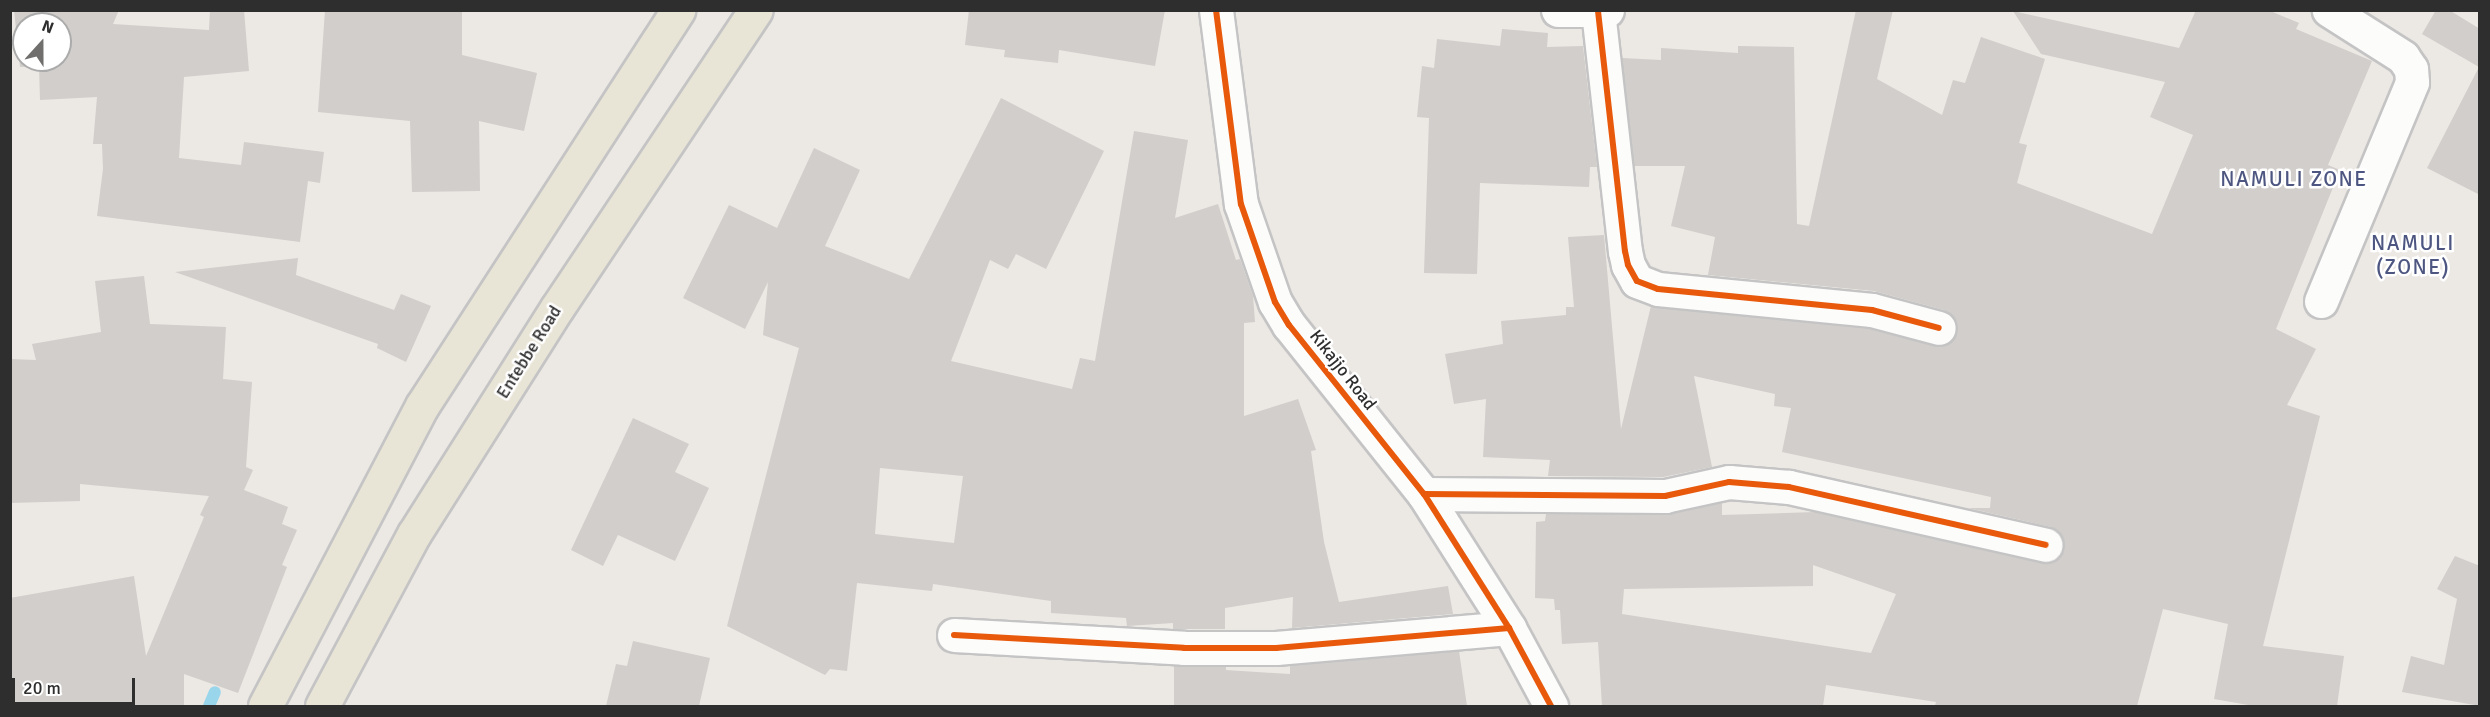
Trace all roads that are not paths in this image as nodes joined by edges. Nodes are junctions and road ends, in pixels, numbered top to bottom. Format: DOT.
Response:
graph roads {
  1 [pos="678,10"];
  2 [pos="756,10"];
  3 [pos="1216,10"];
  4 [pos="1558,10"];
  5 [pos="1607,10"];
  6 [pos="2330,10"];
  7 [pos="1598,11"];
  8 [pos="2321,302"];
  9 [pos="1939,327"];
  10 [pos="1425,494"];
  11 [pos="2046,545"];
  12 [pos="1509,628"];
  13 [pos="954,635"];
  14 [pos="265,706"];
  15 [pos="322,706"];
  16 [pos="1551,706"];
  1 -- 14 [label="main road"];
  2 -- 15 [label="main road, Entebbe Road"];
  3 -- 10 [label="street, Kikajjo Road"];
  4 -- 7 [label="street"];
  5 -- 7 [label="street"];
  6 -- 8 [label="street"];
  7 -- 9 [label="street"];
  10 -- 11 [label="street"];
  10 -- 12 [label="street, Kikajjo Road"];
  12 -- 13 [label="street"];
  12 -- 16 [label="street, Kikajjo Road"];
}
